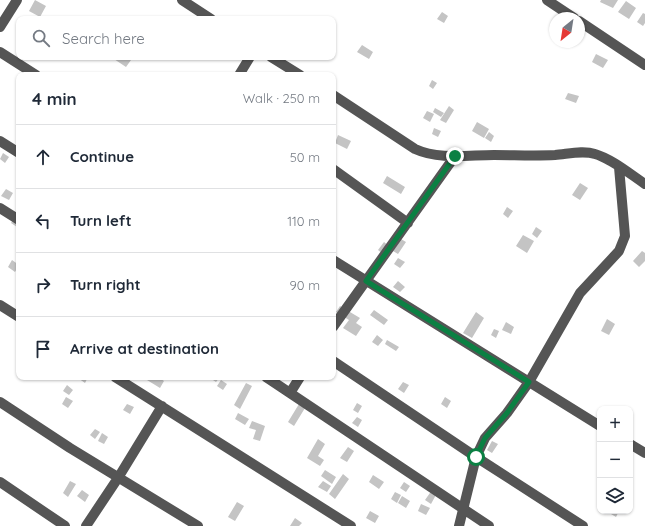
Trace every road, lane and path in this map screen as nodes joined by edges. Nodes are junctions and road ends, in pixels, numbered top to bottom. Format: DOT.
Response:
graph roads {
  1 [pos="17,0"];
  2 [pos="182,0"];
  3 [pos="547,0"];
  4 [pos="565,12"];
  5 [pos="206,16"];
  6 [pos="585,25"];
  7 [pos="0,27"];
  8 [pos="0,52"];
  9 [pos="248,60"];
  10 [pos="276,60"];
  11 [pos="645,64"];
  12 [pos="31,72"];
  13 [pos="241,72"];
  14 [pos="295,72"];
  15 [pos="336,97"];
  16 [pos="0,141"];
  17 [pos="16,151"];
  18 [pos="455,156"];
  19 [pos="619,167"];
  20 [pos="336,172"];
  21 [pos="645,184"];
  22 [pos="0,208"];
  23 [pos="16,218"];
  24 [pos="408,223"];
  25 [pos="336,262"];
  26 [pos="366,281"];
  27 [pos="0,305"];
  28 [pos="16,315"];
  29 [pos="336,324"];
  30 [pos="336,363"];
  31 [pos="120,380"];
  32 [pos="270,380"];
  33 [pos="298,380"];
  34 [pos="529,382"];
  35 [pos="290,393"];
  36 [pos="0,402"];
  37 [pos="162,406"];
  38 [pos="597,424"];
  39 [pos="633,446"];
  40 [pos="645,453"];
  41 [pos="476,457"];
  42 [pos="118,478"];
  43 [pos="0,482"];
  44 [pos="463,509"];
  45 [pos="66,526"];
  46 [pos="86,526"];
  47 [pos="198,526"];
  48 [pos="351,526"];
  49 [pos="459,526"];
  50 [pos="489,526"];
  51 [pos="583,526"];
  1 -- 7 [label="street"];
  2 -- 5 [label="street"];
  3 -- 4 [label="street"];
  6 -- 11 [label="street"];
  8 -- 12 [label="street"];
  9 -- 13 [label="street"];
  10 -- 14 [label="street"];
  15 -- 18 [label="street"];
  16 -- 17 [label="street"];
  18 -- 19 [label="street"];
  18 -- 24 [label="street"];
  19 -- 21 [label="street"];
  19 -- 34 [label="street"];
  20 -- 24 [label="street"];
  22 -- 23 [label="street"];
  24 -- 26 [label="street"];
  25 -- 26 [label="street"];
  26 -- 29 [label="street"];
  26 -- 34 [label="street"];
  27 -- 28 [label="street"];
  30 -- 41 [label="street"];
  31 -- 37 [label="street"];
  32 -- 35 [label="street"];
  33 -- 35 [label="street"];
  34 -- 38 [label="street"];
  34 -- 41 [label="street"];
  35 -- 44 [label="street"];
  36 -- 42 [label="street"];
  37 -- 42 [label="street"];
  37 -- 48 [label="street"];
  39 -- 40 [label="street"];
  41 -- 44 [label="street"];
  41 -- 51 [label="street"];
  42 -- 46 [label="street"];
  42 -- 47 [label="street"];
  43 -- 45 [label="street"];
  44 -- 49 [label="street"];
  44 -- 50 [label="street"];
}
